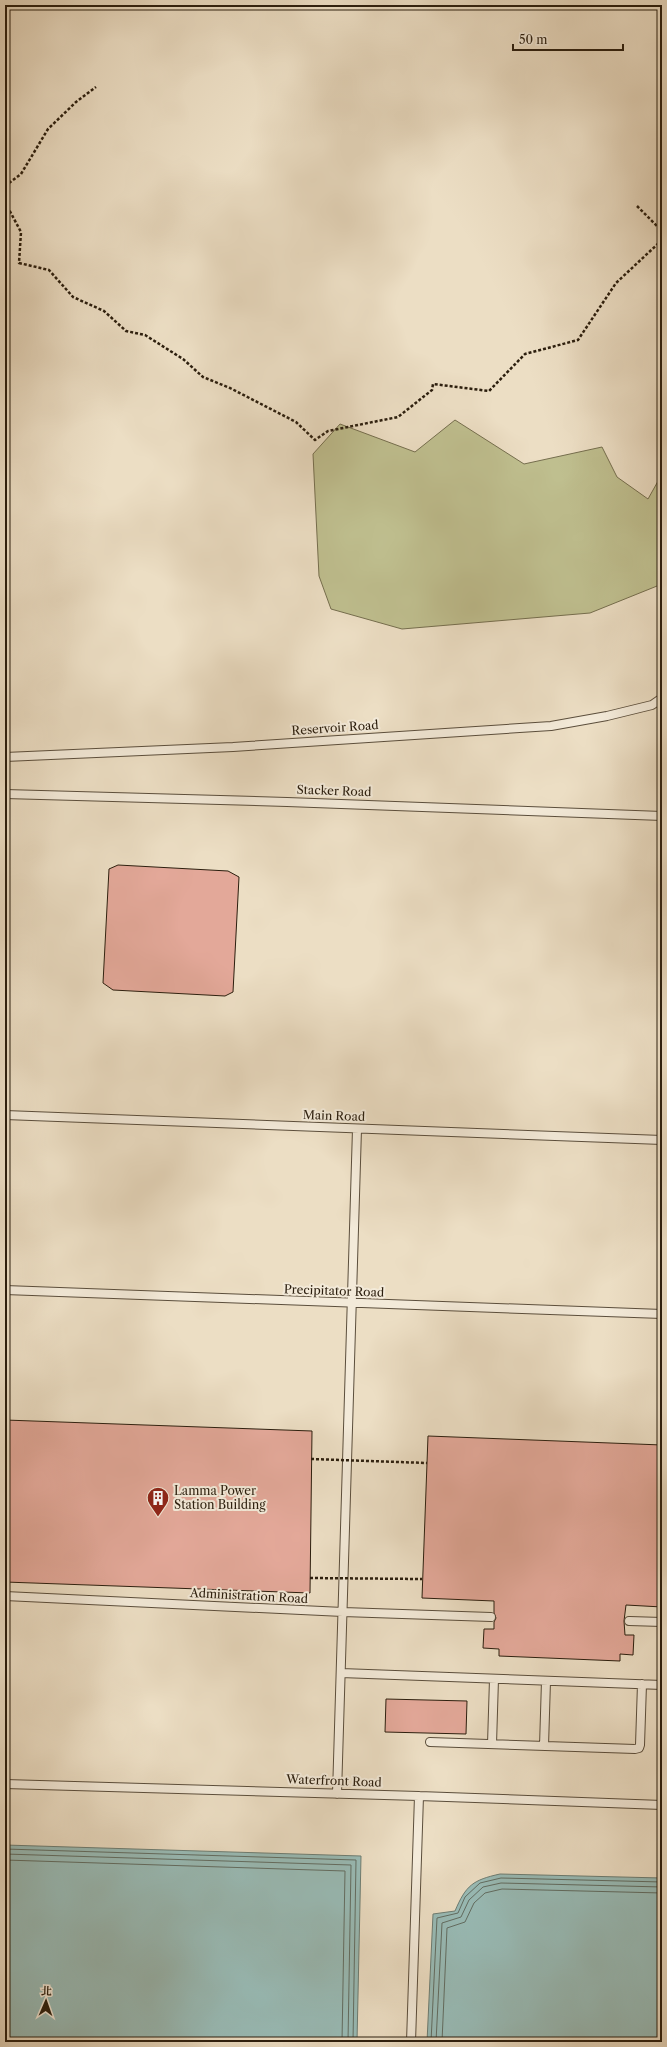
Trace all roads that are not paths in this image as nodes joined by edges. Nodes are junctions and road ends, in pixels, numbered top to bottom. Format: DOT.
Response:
graph roads {
  1 [pos="662,698"];
  2 [pos="5,757"];
  3 [pos="5,794"];
  4 [pos="662,816"];
  5 [pos="5,1115"];
  6 [pos="357,1130"];
  7 [pos="662,1140"];
  8 [pos="5,1290"];
  9 [pos="351,1303"];
  10 [pos="662,1314"];
  11 [pos="5,1596"];
  12 [pos="343,1612"];
  13 [pos="491,1617"];
  14 [pos="629,1621"];
  15 [pos="662,1622"];
  16 [pos="341,1673"];
  17 [pos="494,1678"];
  18 [pos="546,1681"];
  19 [pos="642,1684"];
  20 [pos="662,1685"];
  21 [pos="430,1742"];
  22 [pos="492,1744"];
  23 [pos="544,1746"];
  24 [pos="5,1784"];
  25 [pos="336,1794"];
  26 [pos="419,1796"];
  27 [pos="662,1805"];
  28 [pos="411,2042"];
  1 -- 2 [label="lane, Reservoir Road"];
  3 -- 4 [label="lane, Stacker Road"];
  5 -- 6 [label="lane, Main Road"];
  6 -- 7 [label="lane, Main Road"];
  6 -- 9 [label="lane"];
  8 -- 9 [label="lane, Precipitator Road"];
  9 -- 10 [label="lane, Precipitator Road"];
  9 -- 12 [label="lane"];
  11 -- 12 [label="lane, Administration Road"];
  12 -- 13 [label="lane, Administration Road"];
  12 -- 16 [label="lane"];
  14 -- 15 [label="lane"];
  16 -- 17 [label="lane"];
  16 -- 25 [label="lane"];
  17 -- 18 [label="lane"];
  17 -- 22 [label="lane"];
  18 -- 19 [label="lane"];
  18 -- 23 [label="lane"];
  19 -- 20 [label="lane"];
  19 -- 23 [label="lane"];
  21 -- 22 [label="lane"];
  22 -- 23 [label="lane"];
  24 -- 25 [label="lane, Waterfront Road"];
  25 -- 26 [label="lane, Waterfront Road"];
  26 -- 27 [label="lane, Waterfront Road"];
  26 -- 28 [label="lane"];
}
